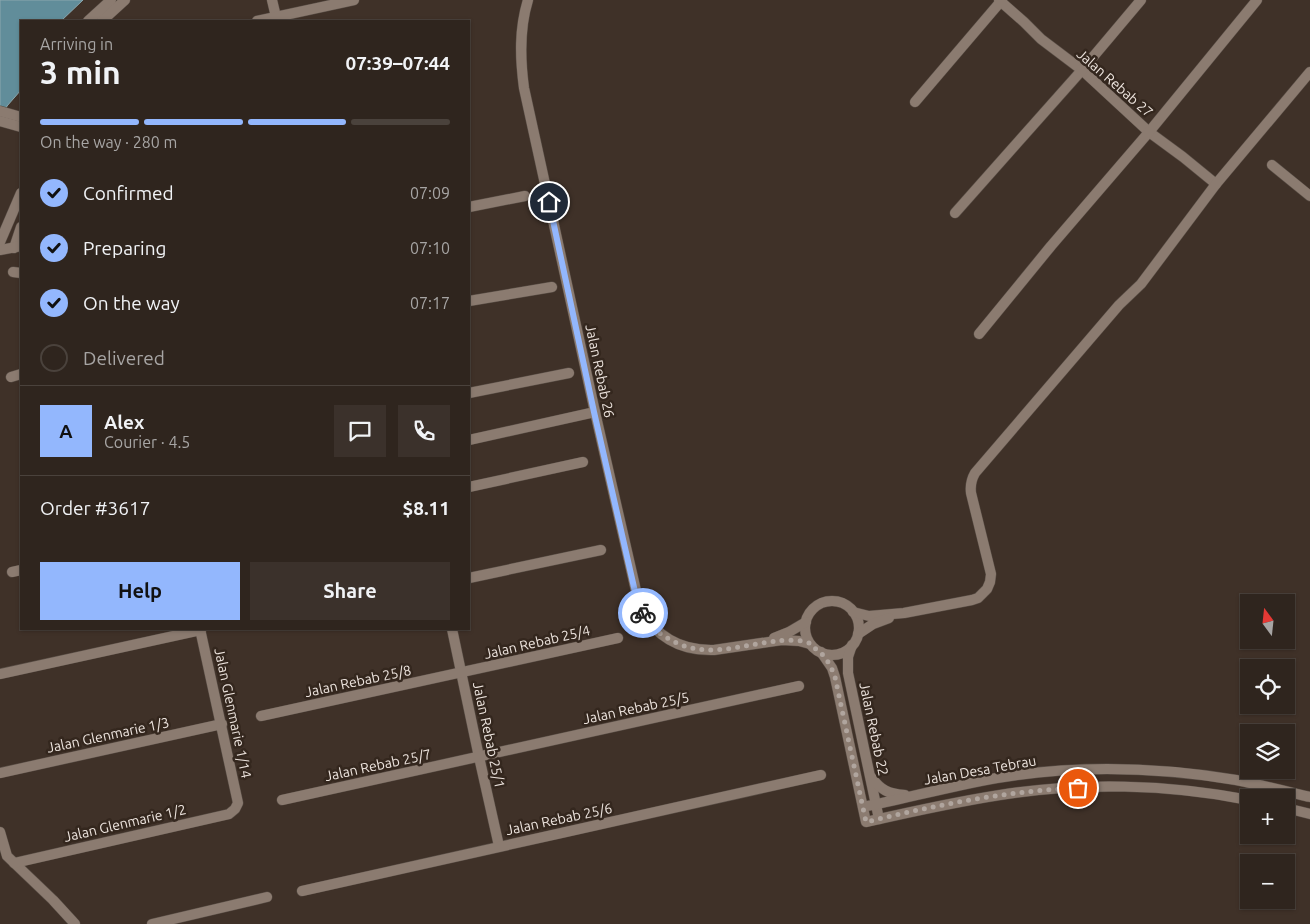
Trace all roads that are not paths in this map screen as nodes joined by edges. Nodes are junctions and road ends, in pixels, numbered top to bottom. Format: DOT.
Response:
graph roads {
  1 [pos="125,0"];
  2 [pos="272,0"];
  3 [pos="354,0"];
  4 [pos="528,0"];
  5 [pos="1142,0"];
  6 [pos="1257,0"];
  7 [pos="1000,1"];
  8 [pos="111,4"];
  9 [pos="277,19"];
  10 [pos="89,20"];
  11 [pos="103,20"];
  12 [pos="1082,70"];
  13 [pos="1310,72"];
  14 [pos="915,102"];
  15 [pos="4,117"];
  16 [pos="20,117"];
  17 [pos="20,126"];
  18 [pos="1149,132"];
  19 [pos="1272,165"];
  20 [pos="1216,184"];
  21 [pos="20,195"];
  22 [pos="526,196"];
  23 [pos="1310,196"];
  24 [pos="470,207"];
  25 [pos="956,213"];
  26 [pos="20,234"];
  27 [pos="0,242"];
  28 [pos="18,247"];
  29 [pos="0,250"];
  30 [pos="552,287"];
  31 [pos="470,302"];
  32 [pos="979,334"];
  33 [pos="569,374"];
  34 [pos="470,393"];
  35 [pos="594,412"];
  36 [pos="470,440"];
  37 [pos="583,462"];
  38 [pos="470,487"];
  39 [pos="601,550"];
  40 [pos="470,578"];
  41 [pos="853,612"];
  42 [pos="904,614"];
  43 [pos="806,622"];
  44 [pos="196,630"];
  45 [pos="200,630"];
  46 [pos="452,630"];
  47 [pos="858,634"];
  48 [pos="618,638"];
  49 [pos="764,642"];
  50 [pos="810,644"];
  51 [pos="852,645"];
  52 [pos="821,652"];
  53 [pos="462,673"];
  54 [pos="0,674"];
  55 [pos="799,686"];
  56 [pos="261,716"];
  57 [pos="222,724"];
  58 [pos="479,757"];
  59 [pos="0,773"];
  60 [pos="821,775"];
  61 [pos="870,776"];
  62 [pos="914,796"];
  63 [pos="1310,797"];
  64 [pos="1240,799"];
  65 [pos="282,800"];
  66 [pos="238,803"];
  67 [pos="876,804"];
  68 [pos="863,807"];
  69 [pos="1295,810"];
  70 [pos="1310,814"];
  71 [pos="879,819"];
  72 [pos="866,822"];
  73 [pos="0,832"];
  74 [pos="499,846"];
  75 [pos="14,863"];
  76 [pos="302,891"];
  77 [pos="267,897"];
  78 [pos="75,924"];
  79 [pos="152,924"];
  1 -- 8 [label="street"];
  2 -- 9 [label="street"];
  3 -- 9 [label="street"];
  4 -- 35 [label="street, Jalan Rebab 26"];
  5 -- 12 [label="street"];
  6 -- 18 [label="street"];
  7 -- 12 [label="street, Jalan Rebab 27"];
  7 -- 14 [label="street"];
  8 -- 10 [label="street"];
  8 -- 11 [label="street"];
  12 -- 18 [label="street, Jalan Rebab 27"];
  12 -- 25 [label="street"];
  13 -- 20 [label="street"];
  15 -- 16 [label="street"];
  15 -- 17 [label="street"];
  18 -- 20 [label="street, Jalan Rebab 27"];
  18 -- 32 [label="street"];
  19 -- 23 [label="street"];
  20 -- 42 [label="street"];
  21 -- 27 [label="street"];
  22 -- 24 [label="street"];
  26 -- 28 [label="street"];
  28 -- 29 [label="street"];
  30 -- 31 [label="street"];
  33 -- 34 [label="street"];
  35 -- 36 [label="street"];
  35 -- 49 [label="street, Jalan Rebab 26"];
  37 -- 38 [label="street"];
  39 -- 40 [label="street"];
  41 -- 42 [label="street"];
  41 -- 43 [label="street"];
  41 -- 47 [label="street"];
  42 -- 47 [label="street"];
  43 -- 49 [label="street, Jalan Rebab 26"];
  43 -- 50 [label="street"];
  44 -- 54 [label="street"];
  45 -- 57 [label="street, Jalan Glenmarie 1/14"];
  46 -- 53 [label="street, Jalan Rebab 25/1"];
  47 -- 51 [label="street"];
  48 -- 53 [label="street, Jalan Rebab 25/4"];
  49 -- 50 [label="street, Jalan Rebab 26"];
  50 -- 52 [label="street"];
  51 -- 52 [label="street"];
  51 -- 61 [label="street, Jalan Rebab 22"];
  52 -- 68 [label="street, Jalan Rebab 22"];
  53 -- 56 [label="street, Jalan Rebab 25/8"];
  53 -- 58 [label="street, Jalan Rebab 25/1"];
  55 -- 58 [label="street, Jalan Rebab 25/5"];
  57 -- 59 [label="street, Jalan Glenmarie 1/3"];
  57 -- 66 [label="street, Jalan Glenmarie 1/14"];
  58 -- 65 [label="street, Jalan Rebab 25/7"];
  58 -- 74 [label="street, Jalan Rebab 25/1"];
  60 -- 74 [label="street, Jalan Rebab 25/6"];
  61 -- 62 [label="street"];
  61 -- 67 [label="street, Jalan Rebab 22"];
  62 -- 63 [label="street, Jalan Desa Tebrau"];
  62 -- 67 [label="street, Jalan Desa Tebrau"];
  64 -- 71 [label="street, Jalan Desa Tebrau"];
  66 -- 75 [label="street, Jalan Glenmarie 1/2"];
  67 -- 68 [label="street, Jalan Desa Tebrau"];
  67 -- 71 [label="street, Jalan Rebab 22"];
  68 -- 72 [label="street, Jalan Rebab 22"];
  69 -- 70 [label="street"];
  71 -- 72 [label="street, Jalan Desa Tebrau"];
  73 -- 75 [label="street"];
  74 -- 76 [label="street, Jalan Rebab 25/6"];
  75 -- 78 [label="street"];
  77 -- 79 [label="street"];
}
